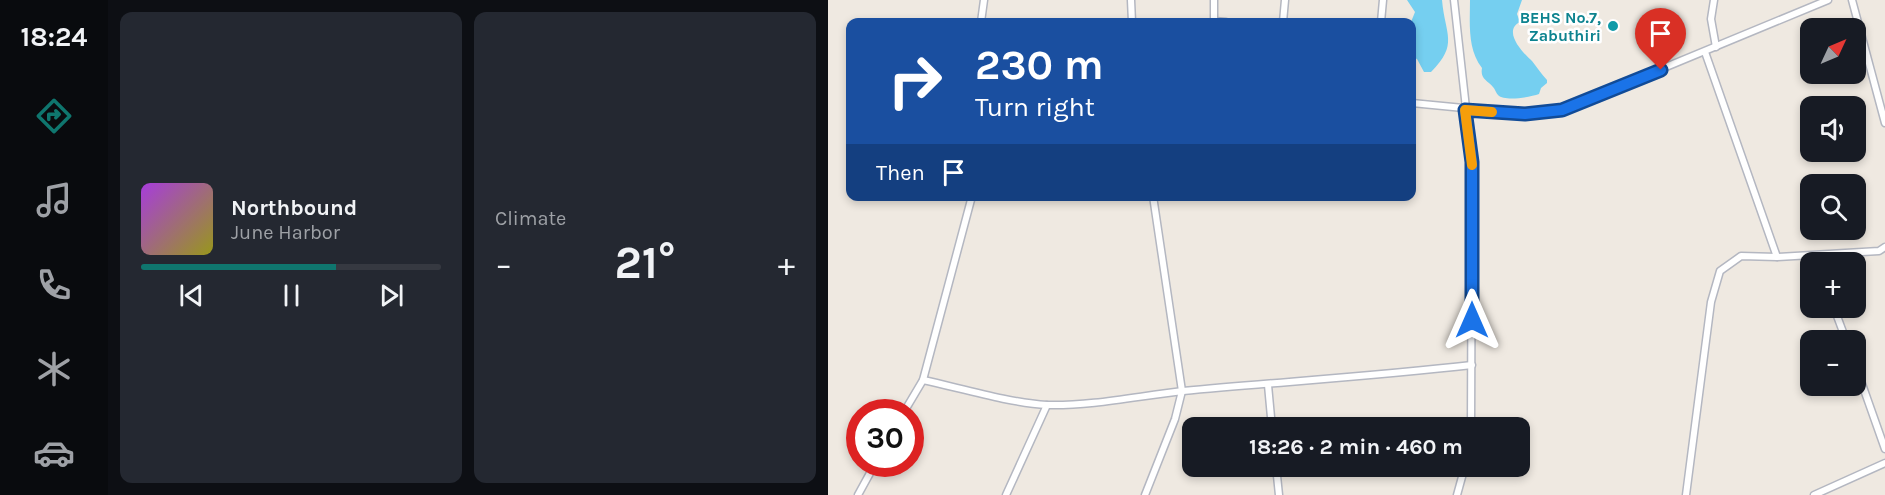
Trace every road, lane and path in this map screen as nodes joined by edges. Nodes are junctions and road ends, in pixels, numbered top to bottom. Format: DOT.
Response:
graph roads {
  1 [pos="984,0"];
  2 [pos="1131,0"];
  3 [pos="1214,0"];
  4 [pos="1285,0"];
  5 [pos="1383,0"];
  6 [pos="1454,0"];
  7 [pos="1714,0"];
  8 [pos="1828,0"];
  9 [pos="1852,0"];
  10 [pos="982,18"];
  11 [pos="1132,18"];
  12 [pos="1214,18"];
  13 [pos="1283,18"];
  14 [pos="1381,18"];
  15 [pos="1716,46"];
  16 [pos="1705,52"];
  17 [pos="1416,104"];
  18 [pos="1465,110"];
  19 [pos="1885,123"];
  20 [pos="971,201"];
  21 [pos="1154,201"];
  22 [pos="1885,248"];
  23 [pos="1865,252"];
  24 [pos="1800,256"];
  25 [pos="1777,257"];
  26 [pos="1472,365"];
  27 [pos="923,380"];
  28 [pos="1268,385"];
  29 [pos="1182,391"];
  30 [pos="1866,395"];
  31 [pos="912,399"];
  32 [pos="1047,405"];
  33 [pos="1271,417"];
  34 [pos="1471,417"];
  35 [pos="1885,449"];
  36 [pos="1885,463"];
  37 [pos="868,477"];
  38 [pos="1277,477"];
  39 [pos="1462,477"];
  40 [pos="858,495"];
  41 [pos="1006,495"];
  42 [pos="1144,495"];
  43 [pos="1279,495"];
  44 [pos="1457,495"];
  45 [pos="1686,495"];
  46 [pos="1814,495"];
  1 -- 10 [label="street"];
  2 -- 11 [label="street"];
  3 -- 12 [label="street"];
  4 -- 13 [label="street"];
  5 -- 14 [label="street"];
  6 -- 18 [label="street"];
  7 -- 15 [label="street"];
  8 -- 15 [label="street"];
  9 -- 19 [label="street"];
  15 -- 16 [label="street"];
  16 -- 18 [label="street"];
  16 -- 25 [label="street"];
  17 -- 18 [label="street"];
  18 -- 26 [label="street"];
  20 -- 27 [label="street"];
  21 -- 29 [label="street"];
  22 -- 23 [label="street"];
  24 -- 25 [label="street"];
  25 -- 45 [label="street"];
  26 -- 28 [label="street"];
  26 -- 34 [label="street"];
  27 -- 31 [label="street"];
  27 -- 32 [label="street"];
  28 -- 29 [label="street"];
  28 -- 33 [label="street"];
  29 -- 32 [label="street"];
  29 -- 42 [label="street"];
  30 -- 35 [label="street"];
  32 -- 41 [label="street"];
  36 -- 46 [label="street"];
  37 -- 40 [label="street"];
  38 -- 43 [label="street"];
  39 -- 44 [label="street"];
}
